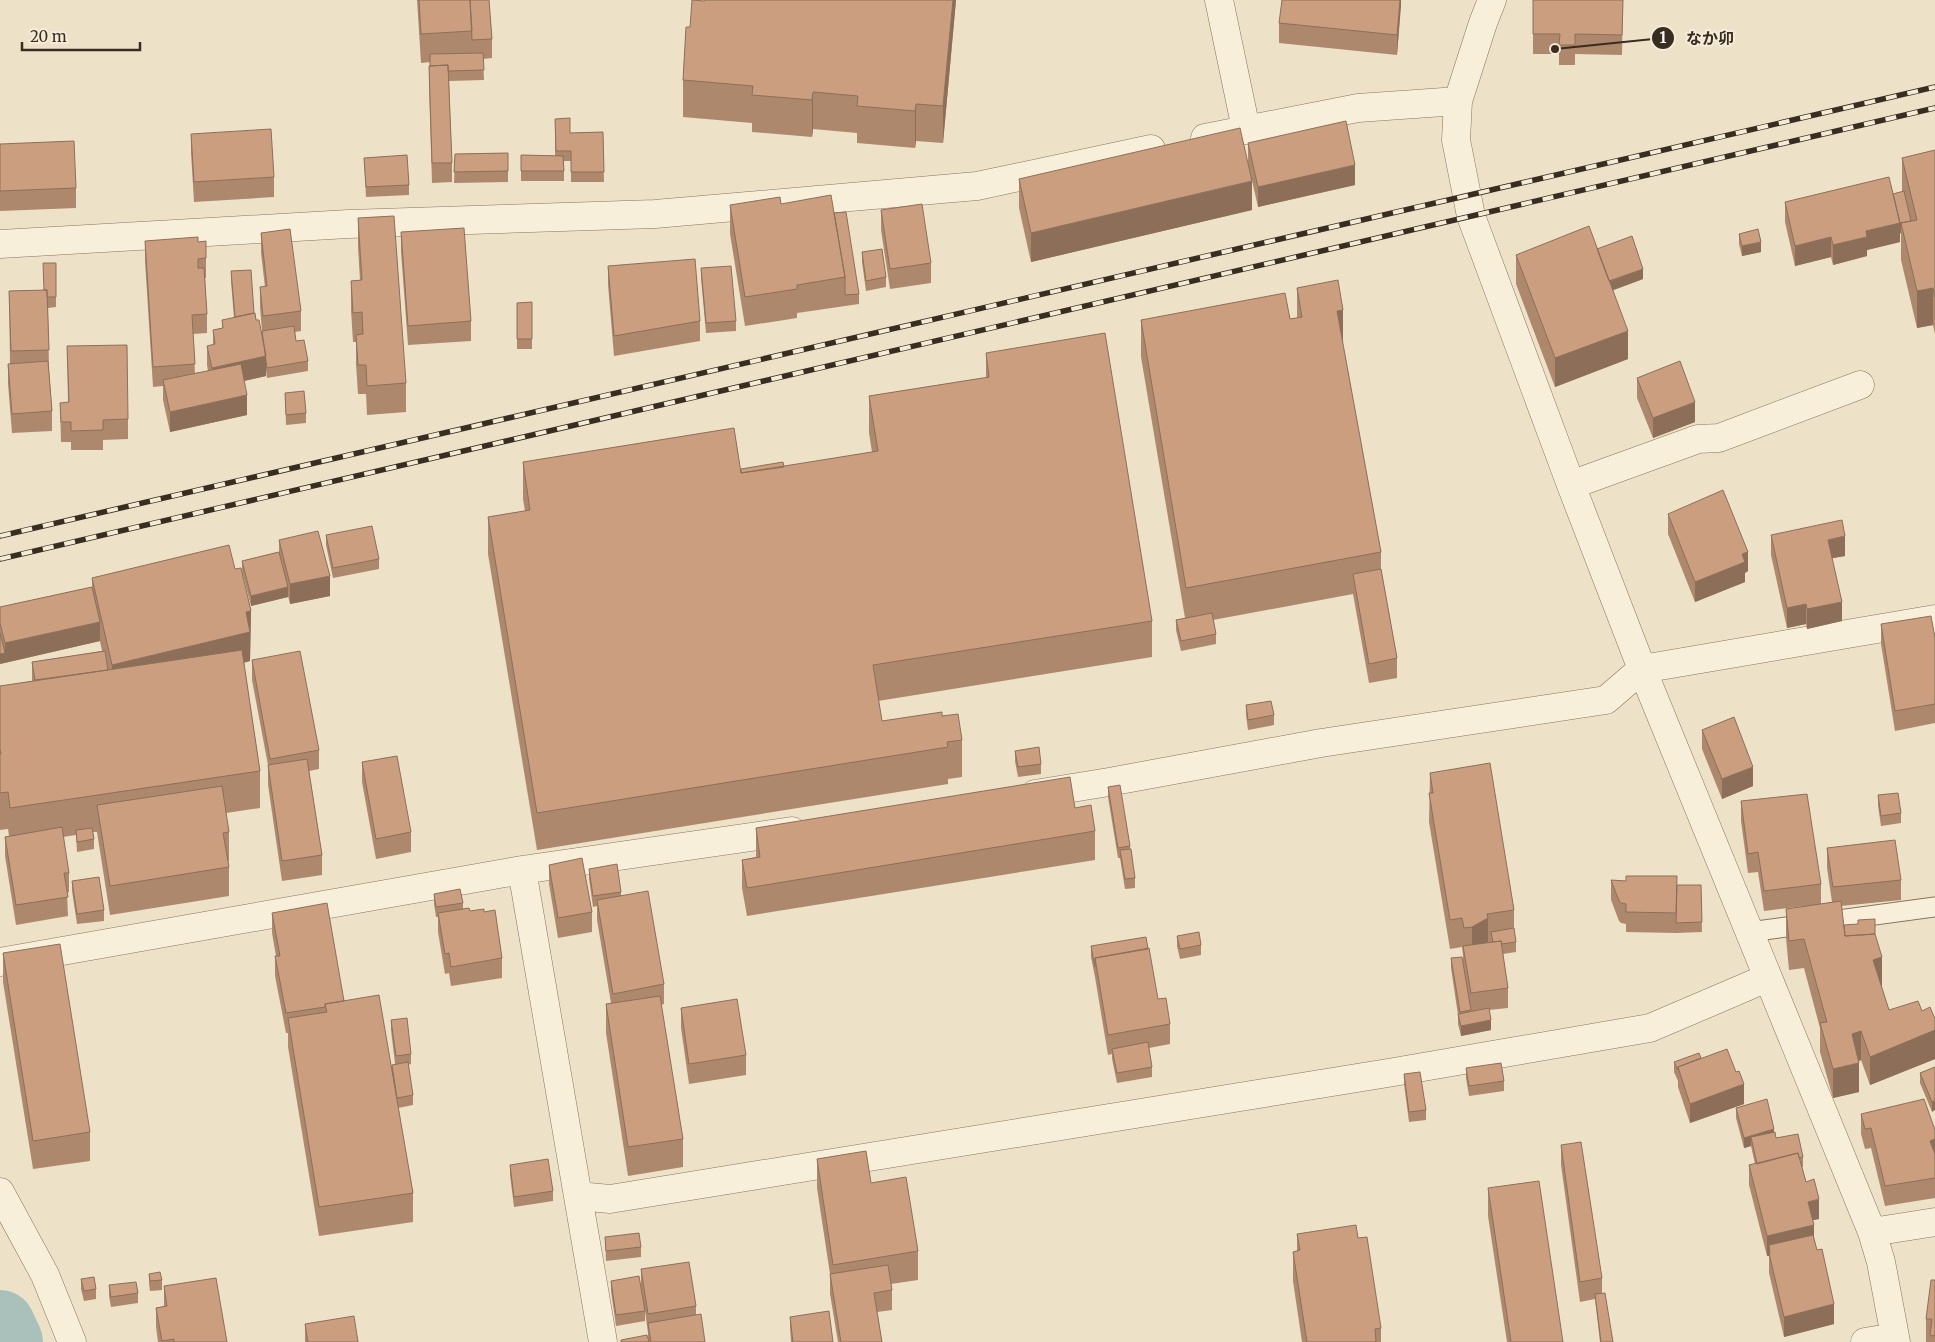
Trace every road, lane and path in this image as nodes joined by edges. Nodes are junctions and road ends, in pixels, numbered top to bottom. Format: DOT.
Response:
graph roads {
  1 [pos="1219,0"];
  2 [pos="1492,0"];
  3 [pos="1458,102"];
  4 [pos="1246,129"];
  5 [pos="0,244"];
  6 [pos="1860,385"];
  7 [pos="1571,485"];
  8 [pos="1935,619"];
  9 [pos="1642,669"];
  10 [pos="1013,797"];
  11 [pos="820,827"];
  12 [pos="522,870"];
  13 [pos="1935,907"];
  14 [pos="1749,932"];
  15 [pos="0,962"];
  16 [pos="1767,978"];
  17 [pos="0,1192"];
  18 [pos="578,1196"];
  19 [pos="1935,1222"];
  20 [pos="1872,1232"];
  21 [pos="1896,1339"];
  22 [pos="72,1342"];
  23 [pos="603,1342"];
  24 [pos="1865,1342"];
  1 -- 4 [label="street"];
  2 -- 3 [label="street"];
  3 -- 4 [label="street"];
  3 -- 7 [label="street"];
  4 -- 5 [label="street"];
  6 -- 7 [label="street"];
  7 -- 9 [label="street"];
  8 -- 9 [label="street"];
  9 -- 10 [label="street"];
  9 -- 14 [label="street"];
  11 -- 12 [label="street"];
  12 -- 15 [label="street"];
  12 -- 18 [label="street"];
  13 -- 14 [label="lane"];
  14 -- 16 [label="street"];
  16 -- 18 [label="street"];
  16 -- 20 [label="street"];
  17 -- 22 [label="street"];
  18 -- 23 [label="street"];
  19 -- 20 [label="street"];
  20 -- 21 [label="street"];
  21 -- 24 [label="street"];
}
